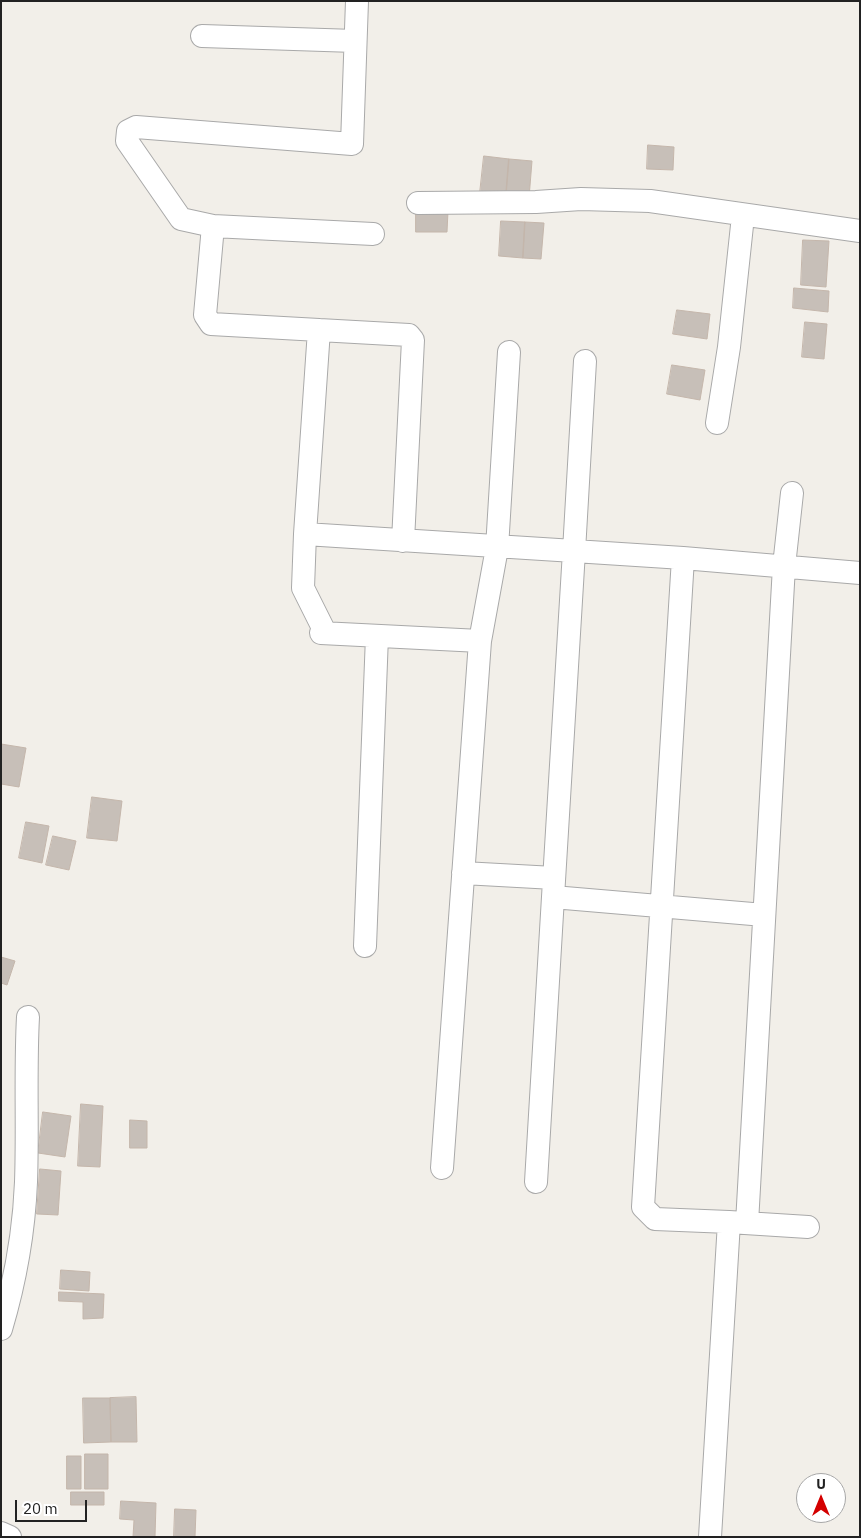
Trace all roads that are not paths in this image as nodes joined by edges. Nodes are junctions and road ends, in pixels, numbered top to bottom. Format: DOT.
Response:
graph roads {
  1 [pos="357,1"];
  2 [pos="202,36"];
  3 [pos="355,41"];
  4 [pos="418,203"];
  5 [pos="743,216"];
  6 [pos="213,226"];
  7 [pos="860,231"];
  8 [pos="373,234"];
  9 [pos="319,330"];
  10 [pos="509,352"];
  11 [pos="585,360"];
  12 [pos="717,423"];
  13 [pos="792,493"];
  14 [pos="305,534"];
  15 [pos="403,541"];
  16 [pos="497,548"];
  17 [pos="574,552"];
  18 [pos="683,558"];
  19 [pos="784,566"];
  20 [pos="860,573"];
  21 [pos="378,636"];
  22 [pos="480,641"];
  23 [pos="464,872"];
  24 [pos="553,887"];
  25 [pos="661,906"];
  26 [pos="764,915"];
  27 [pos="365,946"];
  28 [pos="28,1017"];
  29 [pos="442,1168"];
  30 [pos="536,1182"];
  31 [pos="738,1222"];
  32 [pos="808,1227"];
  33 [pos="1,1329"];
  34 [pos="1,1533"];
  35 [pos="10,1537"];
  36 [pos="710,1537"];
  1 -- 3 [label="street"];
  2 -- 3 [label="street"];
  3 -- 6 [label="street"];
  4 -- 5 [label="street"];
  5 -- 7 [label="street"];
  5 -- 12 [label="street"];
  6 -- 8 [label="street"];
  6 -- 9 [label="street"];
  9 -- 14 [label="street"];
  9 -- 15 [label="street"];
  10 -- 16 [label="street"];
  11 -- 17 [label="street"];
  13 -- 19 [label="street"];
  14 -- 15 [label="street"];
  14 -- 21 [label="street"];
  15 -- 16 [label="street"];
  16 -- 17 [label="street"];
  16 -- 22 [label="street"];
  17 -- 18 [label="street"];
  17 -- 24 [label="street"];
  18 -- 19 [label="street"];
  18 -- 25 [label="street"];
  19 -- 20 [label="street"];
  19 -- 26 [label="street"];
  21 -- 22 [label="street"];
  21 -- 27 [label="street"];
  22 -- 23 [label="street"];
  23 -- 24 [label="street"];
  23 -- 29 [label="street"];
  24 -- 25 [label="street"];
  24 -- 30 [label="street"];
  25 -- 26 [label="street"];
  25 -- 31 [label="street"];
  26 -- 31 [label="street"];
  28 -- 33 [label="street"];
  31 -- 32 [label="street"];
  31 -- 36 [label="street"];
  34 -- 35 [label="street"];
}
